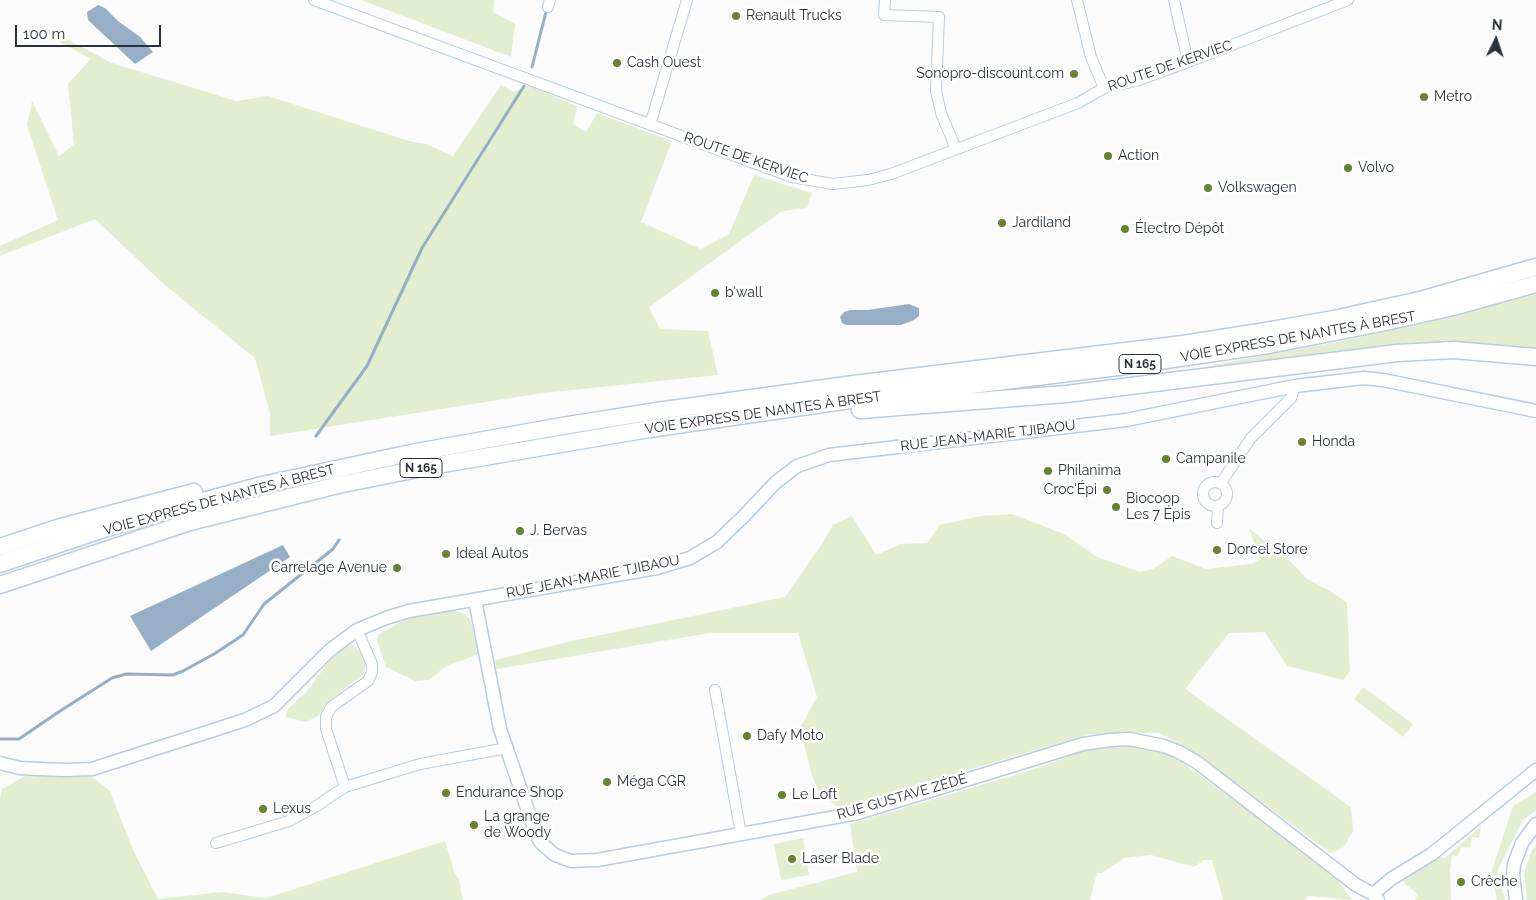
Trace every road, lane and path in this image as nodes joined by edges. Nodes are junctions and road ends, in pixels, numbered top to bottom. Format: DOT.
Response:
graph roads {
  1 [pos="314,0"];
  2 [pos="687,0"];
  3 [pos="886,0"];
  4 [pos="1077,0"];
  5 [pos="1174,0"];
  6 [pos="1348,0"];
  7 [pos="1188,62"];
  8 [pos="1104,88"];
  9 [pos="650,125"];
  10 [pos="956,149"];
  11 [pos="1536,257"];
  12 [pos="1536,268"];
  13 [pos="1536,284"];
  14 [pos="1183,344"];
  15 [pos="1535,357"];
  16 [pos="1295,386"];
  17 [pos="1536,411"];
  18 [pos="738,417"];
  19 [pos="1221,483"];
  20 [pos="262,485"];
  21 [pos="1218,506"];
  22 [pos="1217,523"];
  23 [pos="0,547"];
  24 [pos="0,564"];
  25 [pos="0,586"];
  26 [pos="475,600"];
  27 [pos="357,630"];
  28 [pos="715,690"];
  29 [pos="507,748"];
  30 [pos="0,762"];
  31 [pos="1536,770"];
  32 [pos="344,787"];
  33 [pos="1536,824"];
  34 [pos="741,834"];
  35 [pos="1536,836"];
  36 [pos="216,843"];
  37 [pos="1375,897"];
  38 [pos="1516,900"];
  39 [pos="1523,900"];
  1 -- 9 [label="street, ROUTE DE KERVIEC"];
  2 -- 9 [label="street"];
  3 -- 10 [label="street"];
  4 -- 8 [label="street"];
  5 -- 7 [label="street"];
  6 -- 7 [label="street, ROUTE DE KERVIEC"];
  7 -- 8 [label="street, ROUTE DE KERVIEC"];
  8 -- 10 [label="street, ROUTE DE KERVIEC"];
  9 -- 10 [label="street, ROUTE DE KERVIEC"];
  11 -- 14 [label="highway, N 165"];
  12 -- 14 [label="highway, VOIE EXPRESS DE NANTES À BREST / N 165"];
  13 -- 18 [label="highway, VOIE EXPRESS DE NANTES À BREST / N 165"];
  14 -- 20 [label="highway, VOIE EXPRESS DE NANTES À BREST / N 165"];
  15 -- 18 [label="highway"];
  16 -- 17 [label="street, RUE JEAN-MARIE TJIBAOU"];
  16 -- 19 [label="street"];
  16 -- 26 [label="street, RUE JEAN-MARIE TJIBAOU"];
  18 -- 25 [label="highway, VOIE EXPRESS DE NANTES À BREST / N 165"];
  19 -- 21 [label="street"];
  19 -- 21 [label="street"];
  20 -- 23 [label="highway"];
  20 -- 24 [label="highway, VOIE EXPRESS DE NANTES À BREST / N 165"];
  21 -- 22 [label="street"];
  26 -- 27 [label="street, RUE JEAN-MARIE TJIBAOU"];
  26 -- 29 [label="street, RUE GUSTAVE ZÉDÉ"];
  27 -- 30 [label="street, RUE JEAN-MARIE TJIBAOU"];
  27 -- 32 [label="street"];
  28 -- 34 [label="street"];
  29 -- 32 [label="street"];
  29 -- 34 [label="street, RUE GUSTAVE ZÉDÉ"];
  31 -- 37 [label="street"];
  32 -- 36 [label="street"];
  33 -- 38 [label="street"];
  34 -- 37 [label="street, RUE GUSTAVE ZÉDÉ"];
  35 -- 39 [label="street"];
}
